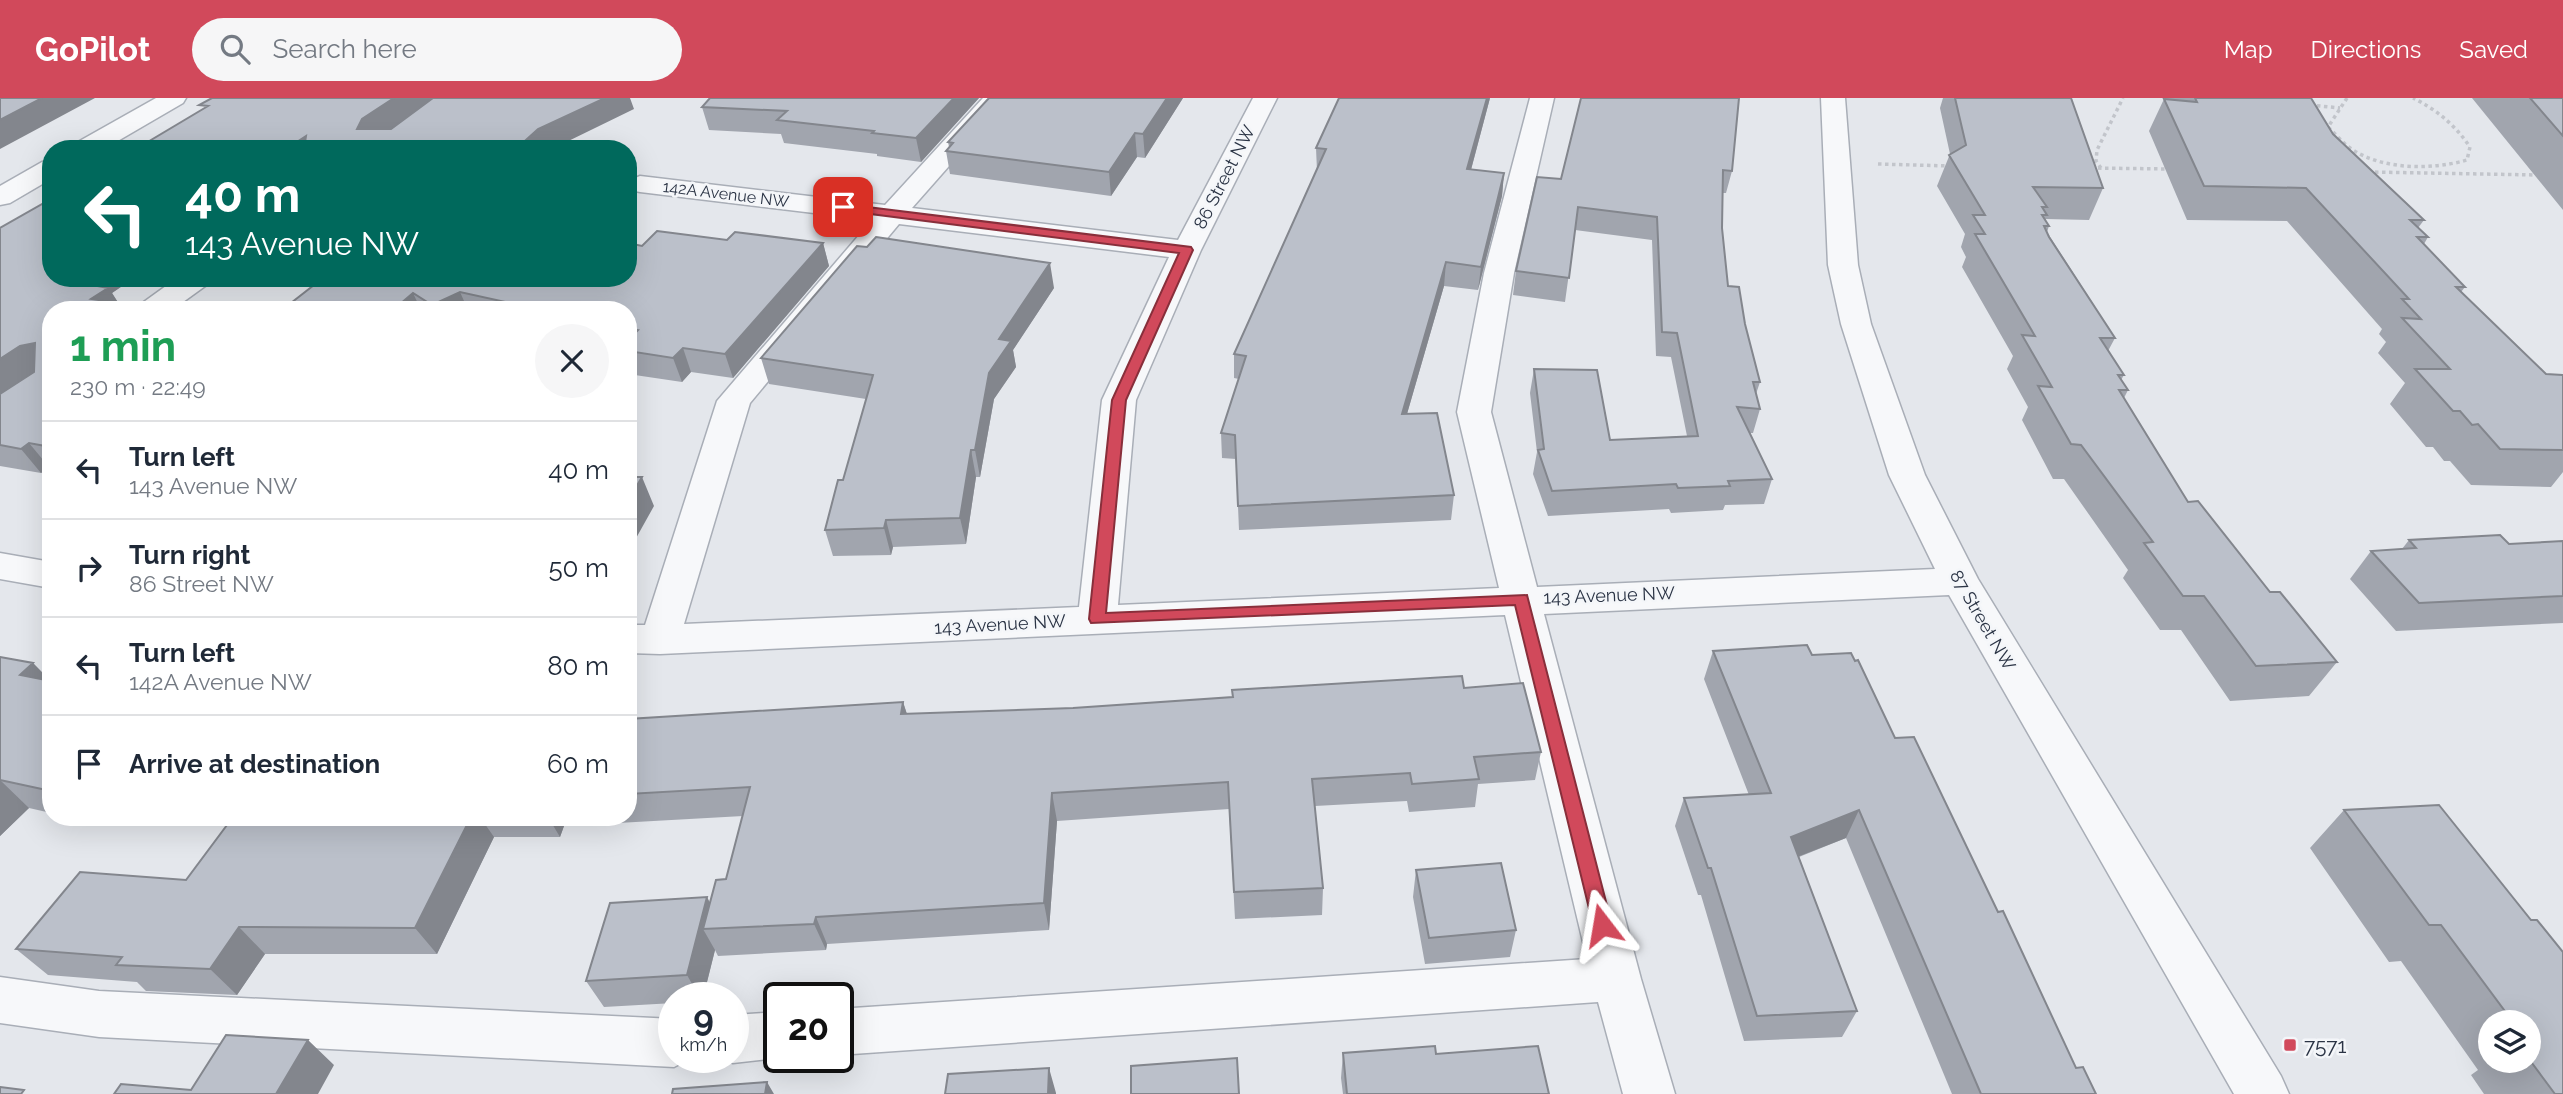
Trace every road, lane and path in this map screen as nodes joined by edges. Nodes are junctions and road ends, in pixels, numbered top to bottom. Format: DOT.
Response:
graph roads {
  1 [pos="174,98"];
  2 [pos="997,98"];
  3 [pos="1265,98"];
  4 [pos="1542,98"];
  5 [pos="1833,98"];
  6 [pos="2123,98"];
  7 [pos="2347,98"];
  8 [pos="2413,98"];
  9 [pos="2303,104"];
  10 [pos="2340,108"];
  11 [pos="101,140"];
  12 [pos="1835,159"];
  13 [pos="1962,166"];
  14 [pos="2087,168"];
  15 [pos="2101,168"];
  16 [pos="2170,169"];
  17 [pos="2364,172"];
  18 [pos="42,173"];
  19 [pos="2550,175"];
  20 [pos="640,184"];
  21 [pos="0,197"];
  22 [pos="893,213"];
  23 [pos="1187,250"];
  24 [pos="184,287"];
  25 [pos="165,301"];
  26 [pos="0,566"];
  27 [pos="42,573"];
  28 [pos="1960,581"];
  29 [pos="1521,599"];
  30 [pos="1097,619"];
  31 [pos="644,639"];
  32 [pos="1616,979"];
  33 [pos="0,1000"];
  34 [pos="854,1031"];
  35 [pos="658,1042"];
  36 [pos="1649,1094"];
  37 [pos="2263,1094"];
  1 -- 11 [label="street"];
  2 -- 22 [label="street"];
  3 -- 23 [label="street, 86 Street NW"];
  4 -- 29 [label="street"];
  5 -- 12 [label="street, 87 Street NW"];
  6 -- 15 [label="path"];
  7 -- 10 [label="path"];
  8 -- 10 [label="path"];
  9 -- 10 [label="path"];
  12 -- 13 [label="path"];
  12 -- 28 [label="street, 87 Street NW"];
  14 -- 15 [label="path"];
  15 -- 16 [label="path"];
  17 -- 19 [label="path"];
  18 -- 21 [label="street"];
  20 -- 22 [label="street, 142A Avenue NW"];
  22 -- 23 [label="street, 142A Avenue NW"];
  22 -- 31 [label="street"];
  23 -- 30 [label="street, 86 Street NW"];
  24 -- 25 [label="street"];
  26 -- 27 [label="street"];
  28 -- 29 [label="street, 143 Avenue NW"];
  28 -- 37 [label="street, 87 Street NW"];
  29 -- 30 [label="street, 143 Avenue NW"];
  29 -- 32 [label="street"];
  30 -- 31 [label="street, 143 Avenue NW"];
  32 -- 34 [label="street"];
  32 -- 36 [label="street"];
  33 -- 35 [label="street"];
}
